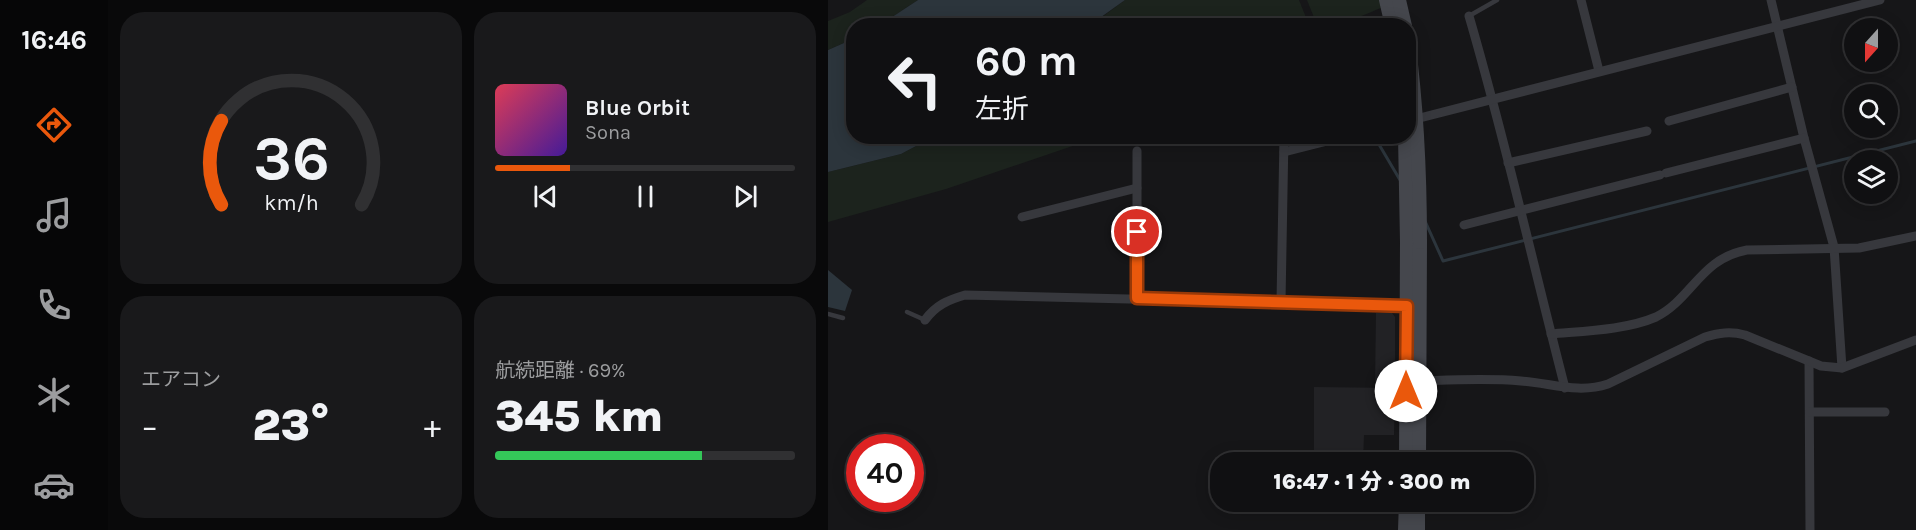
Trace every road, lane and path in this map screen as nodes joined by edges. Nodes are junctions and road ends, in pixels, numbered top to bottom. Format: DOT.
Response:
graph roads {
  1 [pos="1386,0"];
  2 [pos="1399,0"];
  3 [pos="1497,0"];
  4 [pos="1581,0"];
  5 [pos="1771,0"];
  6 [pos="1880,0"];
  7 [pos="1468,16"];
  8 [pos="1390,18"];
  9 [pos="1403,18"];
  10 [pos="1778,26"];
  11 [pos="1599,71"];
  12 [pos="1792,87"];
  13 [pos="1493,99"];
  14 [pos="1416,100"];
  15 [pos="1416,119"];
  16 [pos="1669,121"];
  17 [pos="1647,131"];
  18 [pos="1804,138"];
  19 [pos="1284,144"];
  20 [pos="1317,144"];
  21 [pos="1406,144"];
  22 [pos="1137,152"];
  23 [pos="1284,153"];
  24 [pos="1508,164"];
  25 [pos="1137,188"];
  26 [pos="1520,211"];
  27 [pos="1022,217"];
  28 [pos="1464,225"];
  29 [pos="1916,236"];
  30 [pos="1413,242"];
  31 [pos="1833,248"];
  32 [pos="1137,298"];
  33 [pos="1281,302"];
  34 [pos="1413,306"];
  35 [pos="907,312"];
  36 [pos="828,314"];
  37 [pos="843,318"];
  38 [pos="925,320"];
  39 [pos="1551,334"];
  40 [pos="1916,340"];
  41 [pos="1809,361"];
  42 [pos="1842,368"];
  43 [pos="1419,381"];
  44 [pos="1565,388"];
  45 [pos="1810,412"];
  46 [pos="1885,412"];
  47 [pos="1406,452"];
  48 [pos="1419,452"];
  49 [pos="1406,512"];
  50 [pos="1418,512"];
  51 [pos="1406,530"];
  52 [pos="1418,530"];
  53 [pos="1810,530"];
  1 -- 8 [label="street"];
  2 -- 9 [label="street"];
  3 -- 7 [label="lane"];
  4 -- 11 [label="street"];
  5 -- 10 [label="street"];
  6 -- 10 [label="street"];
  7 -- 13 [label="street"];
  10 -- 11 [label="street"];
  10 -- 12 [label="street"];
  11 -- 13 [label="street"];
  12 -- 16 [label="street"];
  12 -- 18 [label="street"];
  13 -- 15 [label="street"];
  13 -- 24 [label="street"];
  14 -- 30 [label="street, bridge"];
  17 -- 24 [label="street"];
  18 -- 26 [label="street"];
  18 -- 31 [label="street"];
  19 -- 23 [label="street"];
  20 -- 23 [label="street"];
  21 -- 30 [label="street"];
  22 -- 25 [label="street"];
  23 -- 33 [label="street"];
  24 -- 26 [label="street"];
  25 -- 27 [label="street"];
  25 -- 32 [label="street"];
  26 -- 28 [label="street"];
  26 -- 39 [label="street"];
  29 -- 31 [label="street"];
  30 -- 34 [label="street"];
  31 -- 39 [label="street"];
  31 -- 42 [label="street"];
  32 -- 33 [label="street"];
  32 -- 38 [label="street"];
  33 -- 34 [label="street"];
  34 -- 43 [label="street"];
  34 -- 47 [label="street"];
  35 -- 38 [label="lane"];
  36 -- 37 [label="lane"];
  39 -- 44 [label="street"];
  40 -- 42 [label="street"];
  41 -- 42 [label="street"];
  41 -- 44 [label="street"];
  41 -- 45 [label="street"];
  43 -- 44 [label="street"];
  43 -- 48 [label="street"];
  45 -- 46 [label="street"];
  45 -- 53 [label="street"];
  49 -- 51 [label="street"];
  50 -- 52 [label="street"];
}
